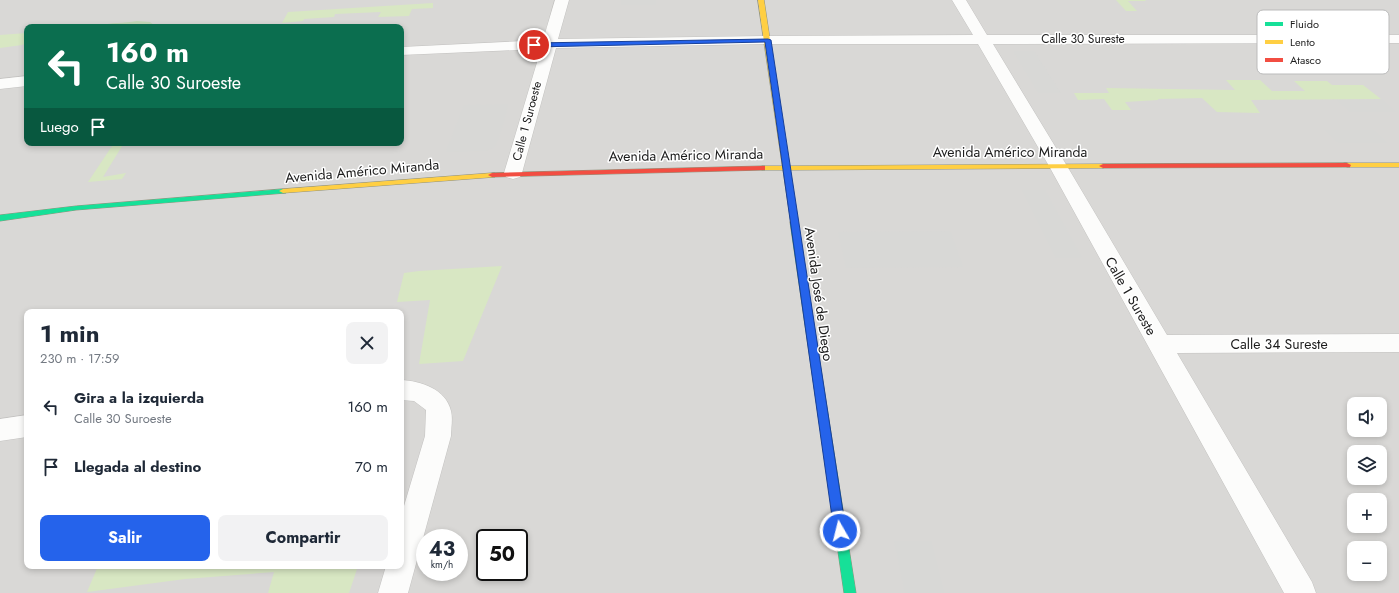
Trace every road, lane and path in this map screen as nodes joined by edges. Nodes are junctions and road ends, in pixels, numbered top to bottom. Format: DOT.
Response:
graph roads {
  1 [pos="562,0"];
  2 [pos="761,0"];
  3 [pos="959,0"];
  4 [pos="983,39"];
  5 [pos="1257,39"];
  6 [pos="768,40"];
  7 [pos="549,44"];
  8 [pos="404,51"];
  9 [pos="24,81"];
  10 [pos="0,84"];
  11 [pos="1399,165"];
  12 [pos="1058,166"];
  13 [pos="786,167"];
  14 [pos="513,173"];
  15 [pos="0,218"];
  16 [pos="1399,343"];
  17 [pos="1158,344"];
  18 [pos="404,390"];
  19 [pos="24,426"];
  20 [pos="0,430"];
  21 [pos="404,555"];
  22 [pos="400,569"];
  23 [pos="393,593"];
  24 [pos="850,593"];
  25 [pos="1301,593"];
  1 -- 7 [label="street, Calle 1 Suroeste"];
  2 -- 6 [label="street, Avenida José de Diego"];
  3 -- 4 [label="street, Calle 1 Sureste"];
  4 -- 5 [label="street, Calle 30 Sureste"];
  4 -- 6 [label="street, Calle 30 Sureste"];
  4 -- 12 [label="street, Calle 1 Sureste"];
  6 -- 7 [label="street, Calle 30 Sureste"];
  6 -- 13 [label="street, Avenida José de Diego"];
  7 -- 8 [label="street, Calle 30 Sureste"];
  7 -- 14 [label="street, Calle 1 Suroeste"];
  9 -- 10 [label="street"];
  11 -- 12 [label="street, Avenida Américo Miranda"];
  12 -- 13 [label="street, Avenida Américo Miranda"];
  12 -- 17 [label="street, Calle 1 Sureste"];
  13 -- 14 [label="street, Avenida Américo Miranda"];
  13 -- 24 [label="street, Avenida José de Diego"];
  14 -- 15 [label="street, Avenida Américo Miranda"];
  16 -- 17 [label="street, Calle 34 Sureste"];
  17 -- 25 [label="street, Calle 1 Sureste"];
  18 -- 21 [label="street"];
  19 -- 20 [label="street"];
  22 -- 23 [label="street"];
}
